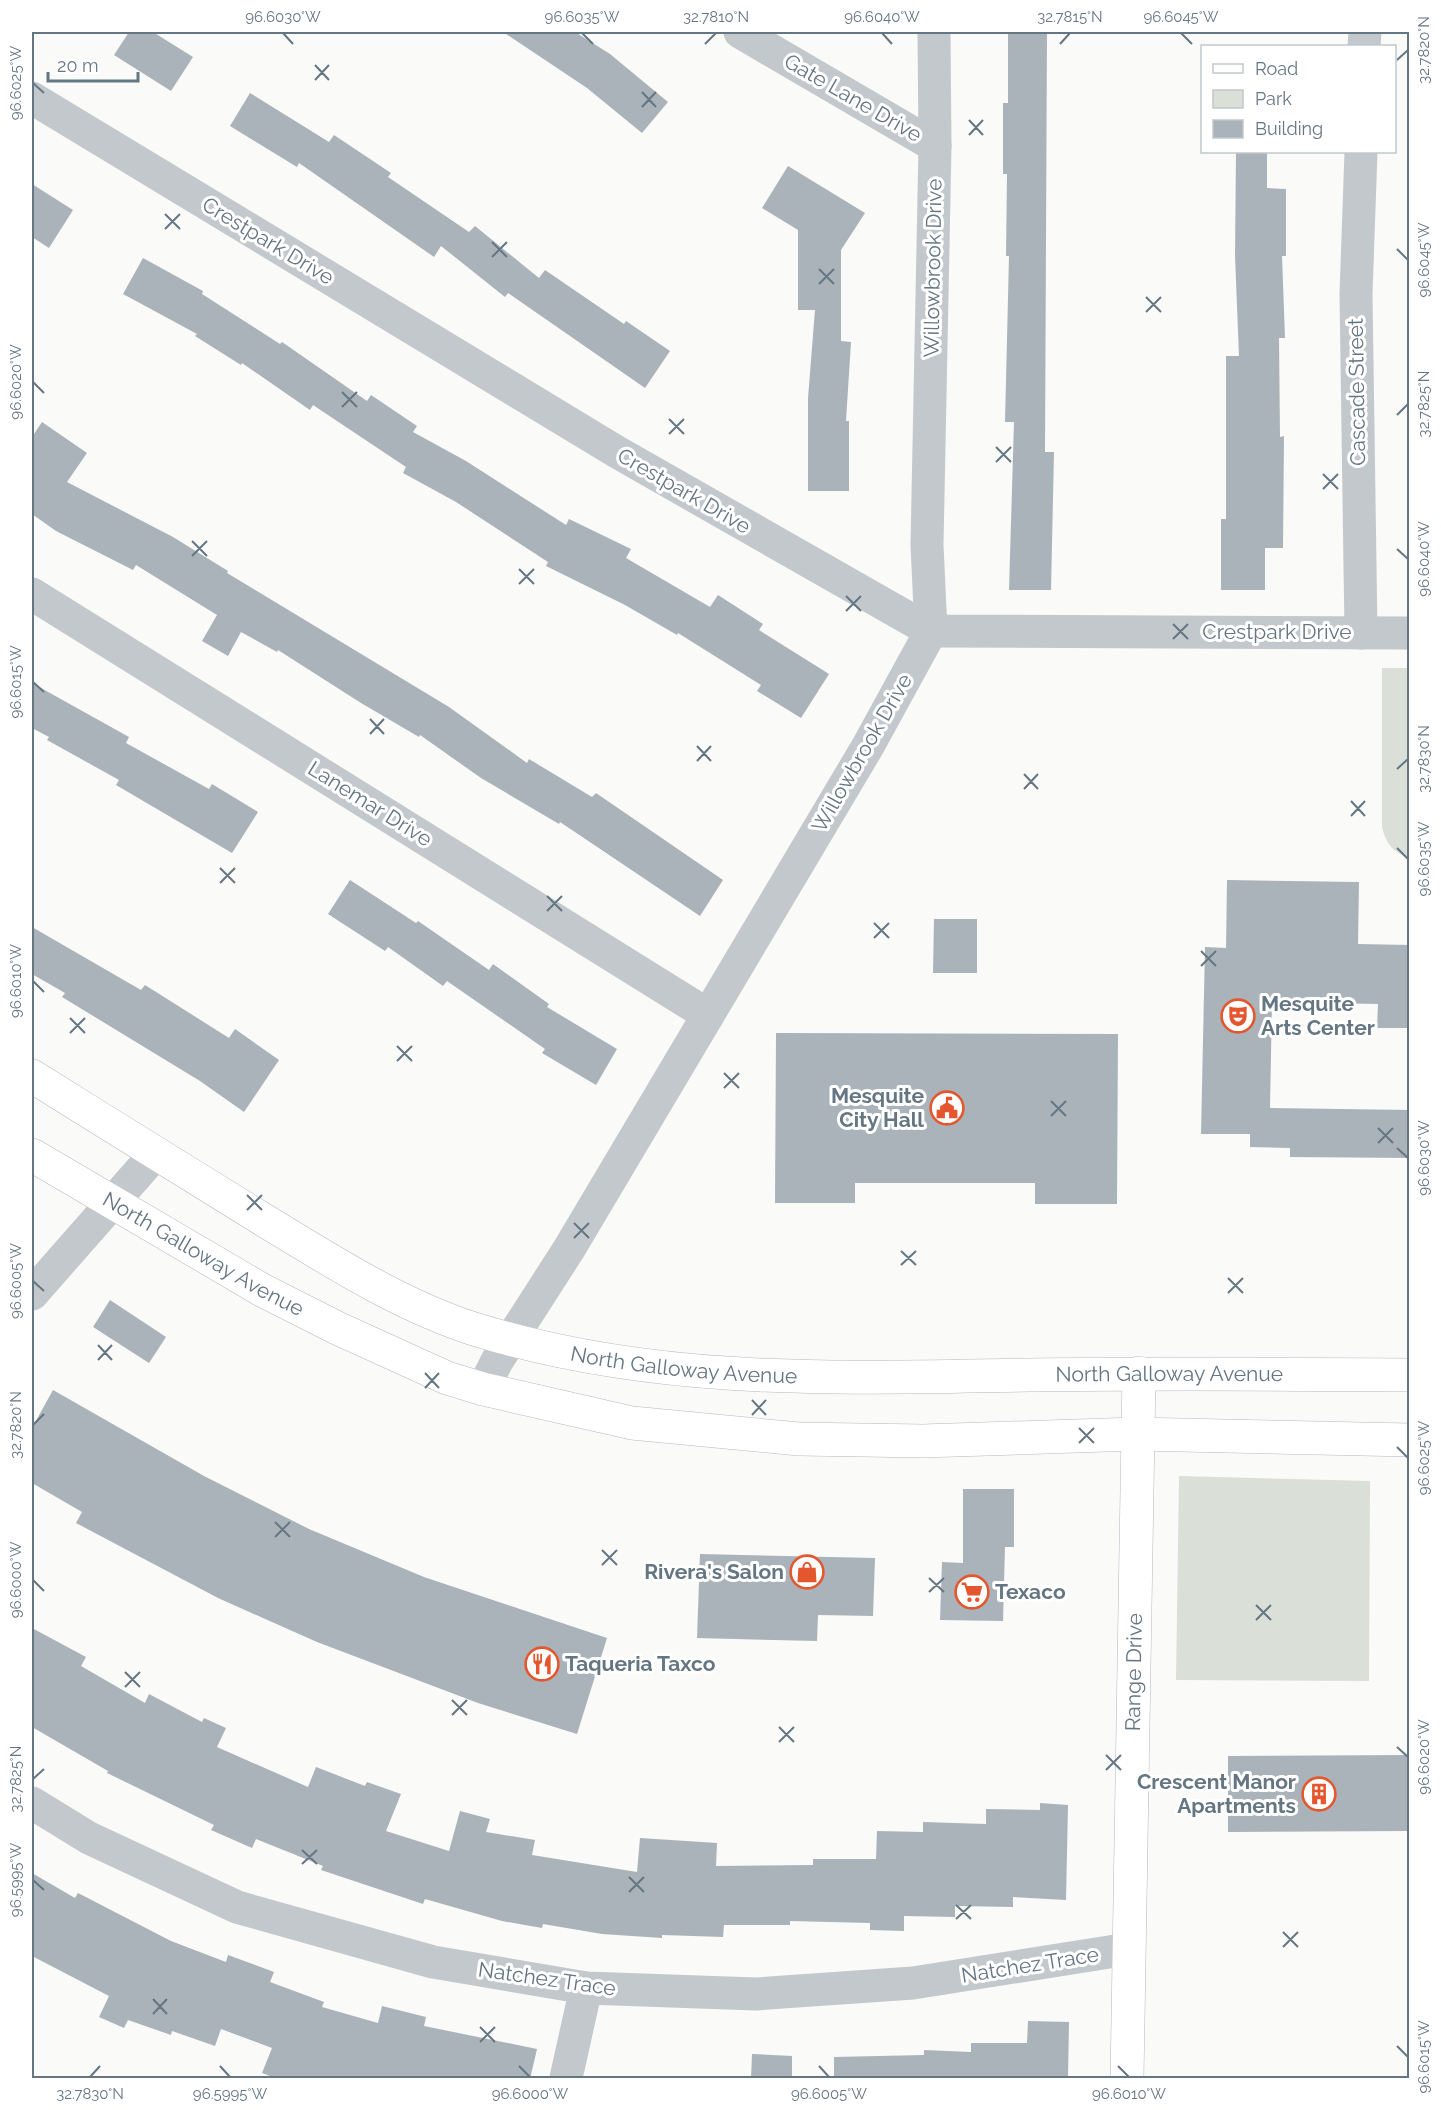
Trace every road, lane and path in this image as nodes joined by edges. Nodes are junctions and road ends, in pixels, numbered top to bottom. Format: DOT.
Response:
graph roads {
  1 [pos="740,32"];
  2 [pos="934,32"];
  3 [pos="32,98"];
  4 [pos="935,146"];
  5 [pos="1360,153"];
  6 [pos="32,594"];
  7 [pos="931,630"];
  8 [pos="1361,633"];
  9 [pos="1410,633"];
  10 [pos="708,1015"];
  11 [pos="32,1076"];
  12 [pos="156,1153"];
  13 [pos="32,1155"];
  14 [pos="111,1202"];
  15 [pos="32,1294"];
  16 [pos="511,1338"];
  17 [pos="1139,1373"];
  18 [pos="1410,1375"];
  19 [pos="483,1389"];
  20 [pos="1136,1434"];
  21 [pos="1410,1440"];
  22 [pos="32,1803"];
  23 [pos="1128,1949"];
  24 [pos="586,1988"];
  25 [pos="566,2079"];
  26 [pos="1127,2079"];
  1 -- 4 [label="street, Gate Lane Drive"];
  2 -- 4 [label="street, Willowbrook Drive"];
  3 -- 7 [label="street, Crestpark Drive"];
  4 -- 7 [label="street, Willowbrook Drive"];
  5 -- 8 [label="street, Cascade Street"];
  6 -- 10 [label="street, Lanemar Drive"];
  7 -- 8 [label="street, Crestpark Drive"];
  7 -- 10 [label="street, Willowbrook Drive"];
  8 -- 9 [label="street, Crestpark Drive"];
  10 -- 16 [label="street, Willowbrook Drive"];
  11 -- 12 [label="main road, North Galloway Avenue"];
  12 -- 14 [label="street"];
  12 -- 16 [label="main road, North Galloway Avenue"];
  13 -- 14 [label="main road, North Galloway Avenue"];
  14 -- 15 [label="street"];
  14 -- 19 [label="main road, North Galloway Avenue"];
  16 -- 17 [label="main road, North Galloway Avenue"];
  16 -- 19 [label="street, Willowbrook Drive"];
  17 -- 18 [label="main road, North Galloway Avenue"];
  17 -- 20 [label="main road, Range Drive"];
  19 -- 20 [label="main road, North Galloway Avenue"];
  20 -- 21 [label="main road, North Galloway Avenue"];
  20 -- 23 [label="main road, Range Drive"];
  22 -- 24 [label="street, Natchez Trace"];
  23 -- 24 [label="street, Natchez Trace"];
  23 -- 26 [label="main road, Range Drive"];
  24 -- 25 [label="street"];
}
